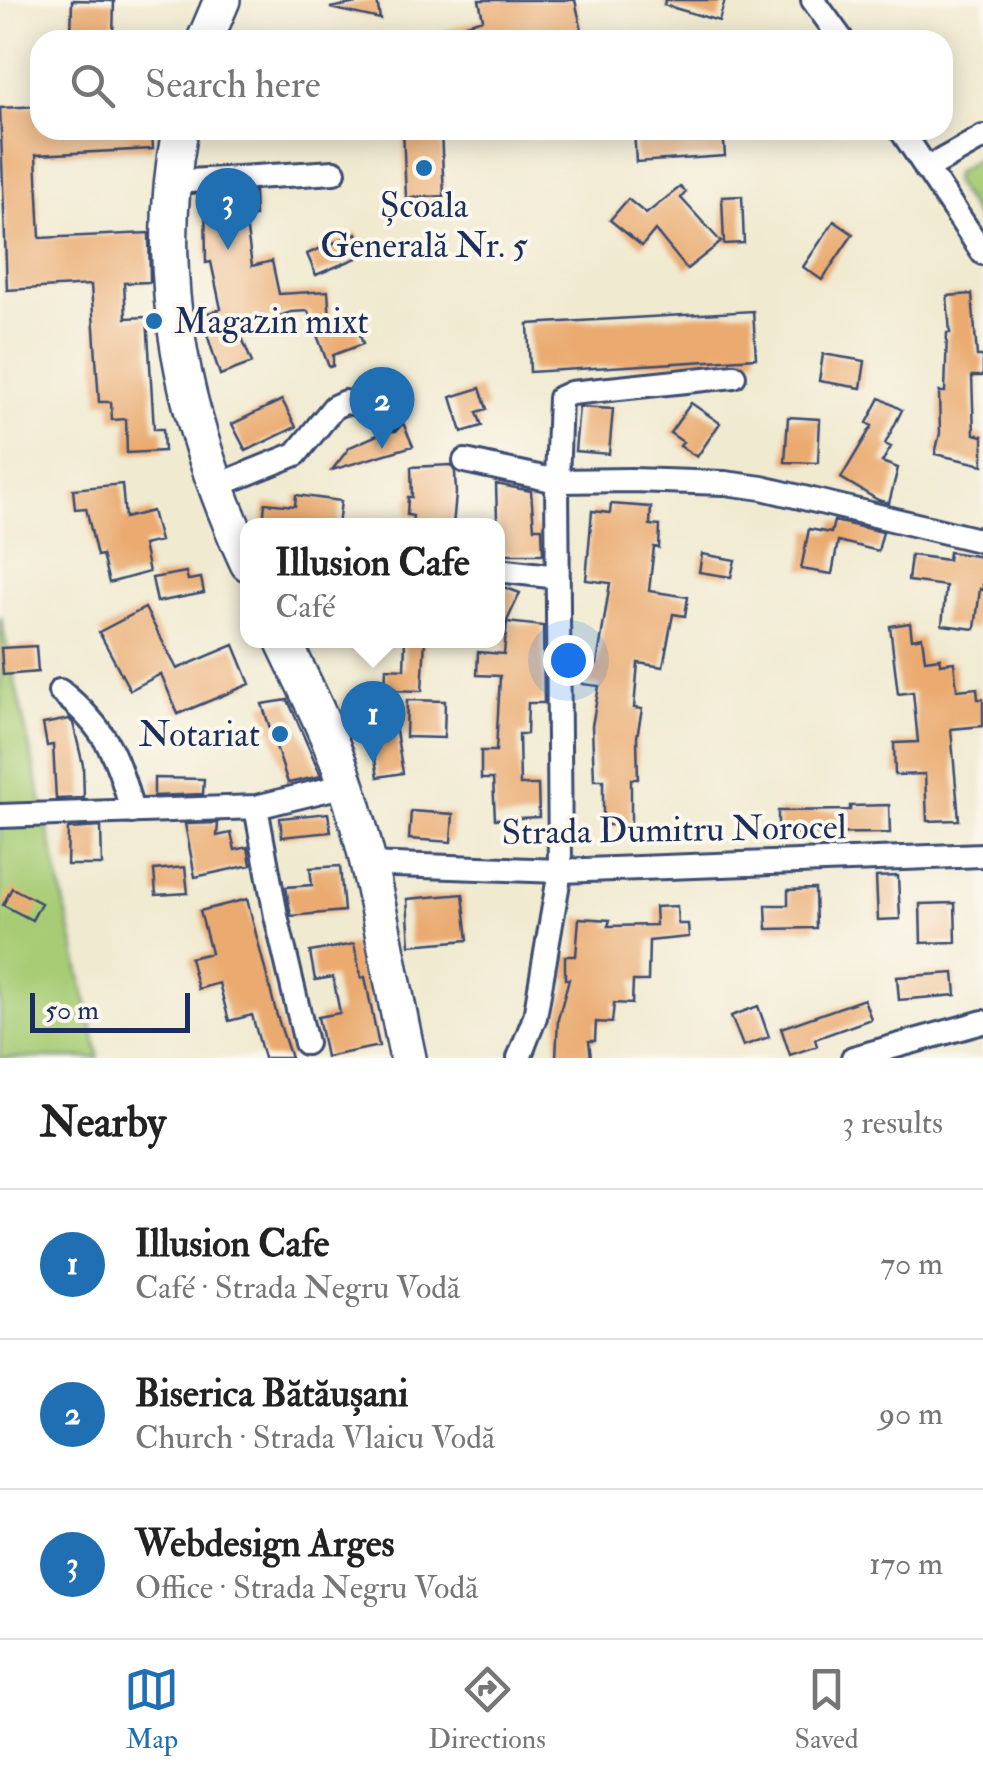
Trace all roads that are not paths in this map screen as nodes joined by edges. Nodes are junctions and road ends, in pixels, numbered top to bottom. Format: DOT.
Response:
graph roads {
  1 [pos="222,0"];
  2 [pos="813,0"];
  3 [pos="209,30"];
  4 [pos="835,30"];
  5 [pos="983,137"];
  6 [pos="178,140"];
  7 [pos="908,140"];
  8 [pos="926,168"];
  9 [pos="334,172"];
  10 [pos="172,182"];
  11 [pos="983,254"];
  12 [pos="734,376"];
  13 [pos="388,418"];
  14 [pos="465,461"];
  15 [pos="556,482"];
  16 [pos="216,486"];
  17 [pos="983,541"];
  18 [pos="240,544"];
  19 [pos="505,571"];
  20 [pos="558,577"];
  21 [pos="287,648"];
  22 [pos="60,691"];
  23 [pos="346,784"];
  24 [pos="256,807"];
  25 [pos="132,812"];
  26 [pos="0,816"];
  27 [pos="983,856"];
  28 [pos="367,864"];
  29 [pos="560,871"];
  30 [pos="983,1022"];
  31 [pos="306,1043"];
  32 [pos="856,1057"];
  33 [pos="408,1058"];
  34 [pos="519,1058"];
  1 -- 3 [label="main road"];
  2 -- 4 [label="street"];
  5 -- 8 [label="street"];
  6 -- 10 [label="main road"];
  7 -- 8 [label="street"];
  8 -- 11 [label="street"];
  9 -- 10 [label="street"];
  10 -- 16 [label="main road"];
  12 -- 15 [label="street"];
  13 -- 16 [label="street"];
  14 -- 15 [label="street"];
  15 -- 17 [label="street"];
  15 -- 20 [label="street"];
  16 -- 18 [label="main road"];
  19 -- 20 [label="street"];
  20 -- 29 [label="street"];
  21 -- 23 [label="main road"];
  22 -- 25 [label="street"];
  23 -- 24 [label="street"];
  23 -- 28 [label="main road"];
  24 -- 25 [label="street"];
  24 -- 31 [label="street"];
  25 -- 26 [label="street"];
  27 -- 29 [label="street, Strada Dumitru Norocel"];
  28 -- 29 [label="street, Strada Dumitru Norocel"];
  28 -- 33 [label="main road"];
  29 -- 34 [label="street"];
  30 -- 32 [label="street"];
}
